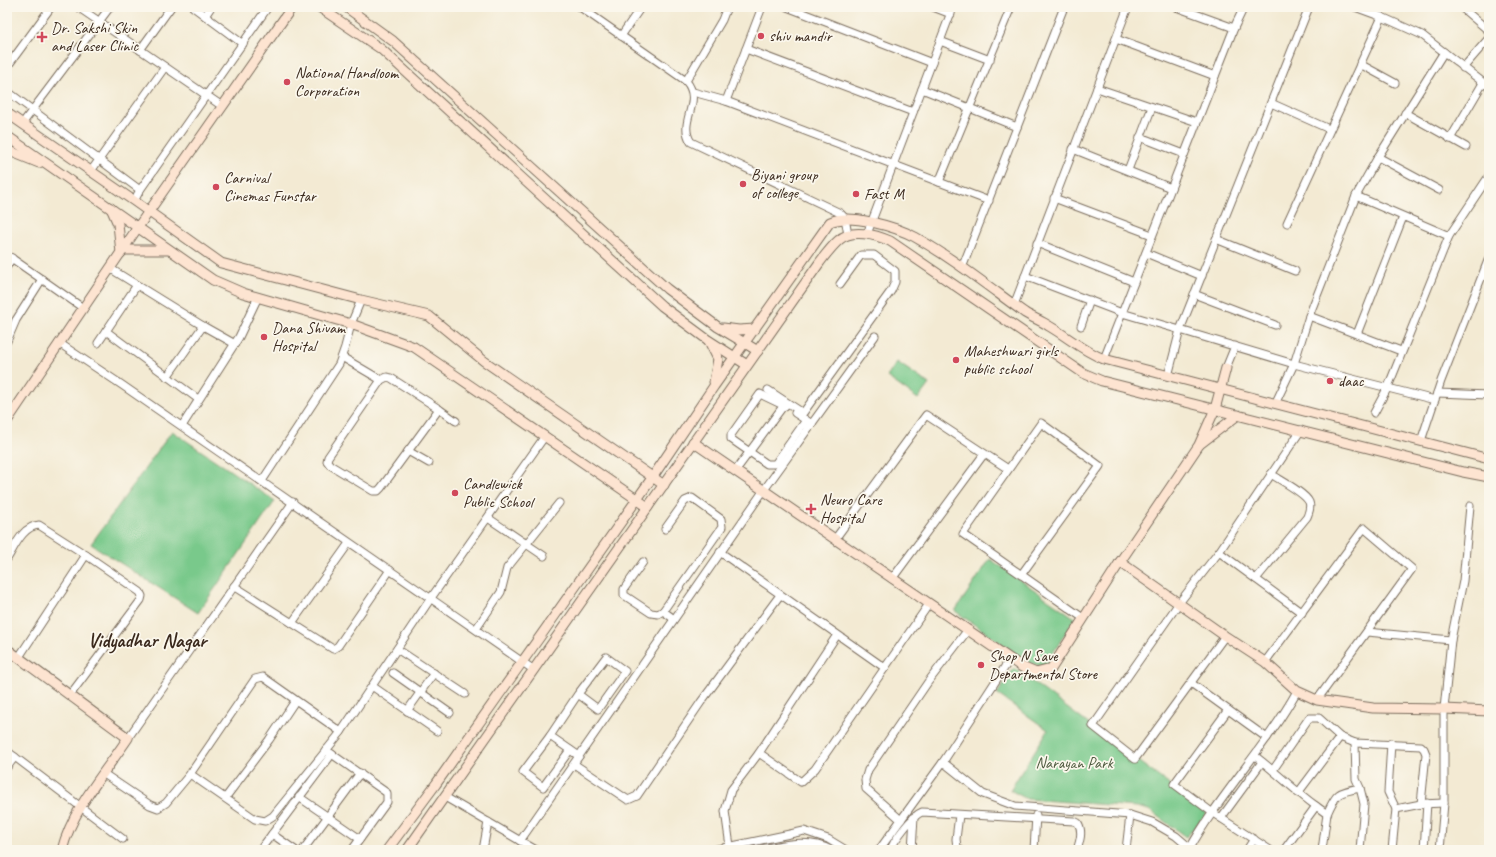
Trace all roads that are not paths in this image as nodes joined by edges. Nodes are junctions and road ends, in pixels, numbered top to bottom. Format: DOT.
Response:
graph roads {
  1 [pos="51,7"];
  2 [pos="78,7"];
  3 [pos="110,7"];
  4 [pos="171,7"];
  5 [pos="211,7"];
  6 [pos="268,7"];
  7 [pos="292,7"];
  8 [pos="319,7"];
  9 [pos="346,7"];
  10 [pos="580,7"];
  11 [pos="641,7"];
  12 [pos="727,7"];
  13 [pos="762,7"];
  14 [pos="787,7"];
  15 [pos="933,7"];
  16 [pos="1011,7"];
  17 [pos="1064,7"];
  18 [pos="1128,7"];
  19 [pos="1176,7"];
  20 [pos="1244,7"];
  21 [pos="1309,7"];
  22 [pos="1355,7"];
  23 [pos="1461,7"];
  24 [pos="196,8"];
  25 [pos="952,10"];
  26 [pos="205,16"];
  27 [pos="1382,17"];
  28 [pos="100,22"];
  29 [pos="1234,28"];
  30 [pos="1489,31"];
  31 [pos="620,36"];
  32 [pos="1489,38"];
  33 [pos="1116,39"];
  34 [pos="940,41"];
  35 [pos="242,44"];
  36 [pos="746,49"];
  37 [pos="140,50"];
  38 [pos="1444,52"];
  39 [pos="990,60"];
  40 [pos="932,63"];
  41 [pos="1360,64"];
  42 [pos="165,67"];
  43 [pos="7,68"];
  44 [pos="1463,68"];
  45 [pos="1215,76"];
  46 [pos="686,82"];
  47 [pos="1395,83"];
  48 [pos="1486,85"];
  49 [pos="1097,88"];
  50 [pos="922,89"];
  51 [pos="7,90"];
  52 [pos="693,92"];
  53 [pos="206,95"];
  54 [pos="726,101"];
  55 [pos="1271,103"];
  56 [pos="222,106"];
  57 [pos="1152,107"];
  58 [pos="970,108"];
  59 [pos="34,111"];
  60 [pos="913,112"];
  61 [pos="1405,113"];
  62 [pos="7,114"];
  63 [pos="1197,122"];
  64 [pos="22,124"];
  65 [pos="1016,126"];
  66 [pos="1329,129"];
  67 [pos="7,136"];
  68 [pos="1140,136"];
  69 [pos="1450,139"];
  70 [pos="1466,148"];
  71 [pos="1073,149"];
  72 [pos="7,150"];
  73 [pos="1184,154"];
  74 [pos="1378,157"];
  75 [pos="98,160"];
  76 [pos="894,165"];
  77 [pos="55,170"];
  78 [pos="1128,170"];
  79 [pos="90,171"];
  80 [pos="1489,176"];
  81 [pos="939,182"];
  82 [pos="1171,188"];
  83 [pos="140,190"];
  84 [pos="1439,190"];
  85 [pos="1356,196"];
  86 [pos="1054,198"];
  87 [pos="134,201"];
  88 [pos="989,201"];
  89 [pos="111,208"];
  90 [pos="150,212"];
  91 [pos="1403,217"];
  92 [pos="845,218"];
  93 [pos="872,222"];
  94 [pos="1287,223"];
  95 [pos="138,227"];
  96 [pos="867,234"];
  97 [pos="848,235"];
  98 [pos="1152,235"];
  99 [pos="1449,236"];
  100 [pos="1216,240"];
  101 [pos="1037,243"];
  102 [pos="170,250"];
  103 [pos="122,251"];
  104 [pos="1146,253"];
  105 [pos="9,256"];
  106 [pos="1489,258"];
  107 [pos="7,266"];
  108 [pos="962,268"];
  109 [pos="111,269"];
  110 [pos="1295,270"];
  111 [pos="1025,276"];
  112 [pos="1202,276"];
  113 [pos="42,279"];
  114 [pos="1134,282"];
  115 [pos="840,284"];
  116 [pos="137,285"];
  117 [pos="1194,294"];
  118 [pos="258,297"];
  119 [pos="361,300"];
  120 [pos="1090,300"];
  121 [pos="1014,304"];
  122 [pos="83,308"];
  123 [pos="1122,312"];
  124 [pos="1309,316"];
  125 [pos="351,324"];
  126 [pos="1275,324"];
  127 [pos="203,326"];
  128 [pos="1081,326"];
  129 [pos="718,327"];
  130 [pos="755,329"];
  131 [pos="1180,330"];
  132 [pos="106,331"];
  133 [pos="1356,334"];
  134 [pos="875,336"];
  135 [pos="708,340"];
  136 [pos="7,341"];
  137 [pos="59,343"];
  138 [pos="98,343"];
  139 [pos="744,343"];
  140 [pos="235,344"];
  141 [pos="1235,346"];
  142 [pos="758,351"];
  143 [pos="1401,351"];
  144 [pos="342,356"];
  145 [pos="734,358"];
  146 [pos="1104,359"];
  147 [pos="1294,364"];
  148 [pos="747,365"];
  149 [pos="1226,368"];
  150 [pos="830,374"];
  151 [pos="1168,376"];
  152 [pos="167,377"];
  153 [pos="381,380"];
  154 [pos="844,380"];
  155 [pos="714,386"];
  156 [pos="1388,387"];
  157 [pos="768,390"];
  158 [pos="1221,390"];
  159 [pos="1489,395"];
  160 [pos="1436,396"];
  161 [pos="198,400"];
  162 [pos="1275,404"];
  163 [pos="784,405"];
  164 [pos="439,409"];
  165 [pos="1215,409"];
  166 [pos="1374,413"];
  167 [pos="1238,415"];
  168 [pos="809,419"];
  169 [pos="7,420"];
  170 [pos="456,421"];
  171 [pos="182,426"];
  172 [pos="1300,430"];
  173 [pos="546,436"];
  174 [pos="1421,441"];
  175 [pos="693,442"];
  176 [pos="1199,445"];
  177 [pos="408,451"];
  178 [pos="750,451"];
  179 [pos="984,454"];
  180 [pos="1489,459"];
  181 [pos="429,464"];
  182 [pos="736,470"];
  183 [pos="1008,470"];
  184 [pos="1271,474"];
  185 [pos="1489,477"];
  186 [pos="652,478"];
  187 [pos="262,481"];
  188 [pos="664,485"];
  189 [pos="764,490"];
  190 [pos="635,499"];
  191 [pos="293,502"];
  192 [pos="559,503"];
  193 [pos="1470,506"];
  194 [pos="648,507"];
  195 [pos="488,518"];
  196 [pos="665,529"];
  197 [pos="835,539"];
  198 [pos="349,543"];
  199 [pos="526,544"];
  200 [pos="720,552"];
  201 [pos="1219,552"];
  202 [pos="86,555"];
  203 [pos="544,556"];
  204 [pos="7,559"];
  205 [pos="642,562"];
  206 [pos="1120,562"];
  207 [pos="390,570"];
  208 [pos="1022,575"];
  209 [pos="892,579"];
  210 [pos="1256,579"];
  211 [pos="234,586"];
  212 [pos="780,595"];
  213 [pos="430,598"];
  214 [pos="1179,603"];
  215 [pos="929,604"];
  216 [pos="663,611"];
  217 [pos="1302,613"];
  218 [pos="1083,618"];
  219 [pos="674,619"];
  220 [pos="292,623"];
  221 [pos="476,629"];
  222 [pos="967,630"];
  223 [pos="1367,632"];
  224 [pos="837,635"];
  225 [pos="1224,636"];
  226 [pos="1451,640"];
  227 [pos="7,649"];
  228 [pos="397,649"];
  229 [pos="19,658"];
  230 [pos="1010,659"];
  231 [pos="521,662"];
  232 [pos="1266,662"];
  233 [pos="885,668"];
  234 [pos="534,670"];
  235 [pos="393,673"];
  236 [pos="434,673"];
  237 [pos="1190,683"];
  238 [pos="372,686"];
  239 [pos="1297,691"];
  240 [pos="421,692"];
  241 [pos="465,694"];
  242 [pos="578,694"];
  243 [pos="70,696"];
  244 [pos="1317,700"];
  245 [pos="295,701"];
  246 [pos="1444,709"];
  247 [pos="1228,710"];
  248 [pos="407,711"];
  249 [pos="1489,712"];
  250 [pos="450,713"];
  251 [pos="437,731"];
  252 [pos="341,732"];
  253 [pos="550,736"];
  254 [pos="1340,737"];
  255 [pos="128,738"];
  256 [pos="1268,738"];
  257 [pos="1355,743"];
  258 [pos="1391,743"];
  259 [pos="570,750"];
  260 [pos="7,751"];
  261 [pos="329,752"];
  262 [pos="759,753"];
  263 [pos="579,756"];
  264 [pos="1254,756"];
  265 [pos="15,757"];
  266 [pos="942,762"];
  267 [pos="1262,762"];
  268 [pos="574,764"];
  269 [pos="7,767"];
  270 [pos="1273,770"];
  271 [pos="360,773"];
  272 [pos="104,774"];
  273 [pos="190,774"];
  274 [pos="1360,788"];
  275 [pos="1298,793"];
  276 [pos="226,797"];
  277 [pos="298,797"];
  278 [pos="445,797"];
  279 [pos="1444,803"];
  280 [pos="1424,804"];
  281 [pos="80,806"];
  282 [pos="1316,806"];
  283 [pos="1037,808"];
  284 [pos="1396,809"];
  285 [pos="1213,813"];
  286 [pos="1327,814"];
  287 [pos="959,815"];
  288 [pos="1130,815"];
  289 [pos="327,816"];
  290 [pos="914,817"];
  291 [pos="1221,818"];
  292 [pos="1036,819"];
  293 [pos="900,820"];
  294 [pos="488,822"];
  295 [pos="804,831"];
  296 [pos="272,834"];
  297 [pos="123,839"];
  298 [pos="360,839"];
  299 [pos="1254,839"];
  300 [pos="520,841"];
  301 [pos="809,842"];
  302 [pos="730,846"];
  303 [pos="1190,849"];
  304 [pos="62,850"];
  305 [pos="260,850"];
  306 [pos="295,850"];
  307 [pos="303,850"];
  308 [pos="352,850"];
  309 [pos="387,850"];
  310 [pos="407,850"];
  311 [pos="483,850"];
  312 [pos="535,850"];
  313 [pos="717,850"];
  314 [pos="755,850"];
  315 [pos="811,850"];
  316 [pos="831,850"];
  317 [pos="846,850"];
  318 [pos="879,850"];
  319 [pos="890,850"];
  320 [pos="912,850"];
  321 [pos="960,850"];
  322 [pos="1034,850"];
  323 [pos="1077,850"];
  324 [pos="1126,850"];
  325 [pos="1247,850"];
  326 [pos="1270,850"];
  327 [pos="1284,850"];
  328 [pos="1322,850"];
  329 [pos="1360,850"];
  330 [pos="1392,850"];
  331 [pos="1424,850"];
  332 [pos="1440,850"];
  1 -- 43 [label="street"];
  2 -- 28 [label="street"];
  3 -- 28 [label="street"];
  4 -- 37 [label="street"];
  5 -- 26 [label="street"];
  6 -- 35 [label="street"];
  7 -- 56 [label="street"];
  8 -- 135 [label="street"];
  9 -- 129 [label="street"];
  10 -- 31 [label="street"];
  11 -- 31 [label="street"];
  12 -- 46 [label="street"];
  13 -- 36 [label="street"];
  14 -- 40 [label="street"];
  15 -- 25 [label="street"];
  16 -- 39 [label="street"];
  17 -- 65 [label="street"];
  18 -- 33 [label="street"];
  19 -- 29 [label="street"];
  20 -- 29 [label="street"];
  21 -- 55 [label="street"];
  22 -- 27 [label="street"];
  23 -- 30 [label="street"];
  24 -- 26 [label="street"];
  25 -- 34 [label="street"];
  26 -- 35 [label="street"];
  27 -- 38 [label="street"];
  27 -- 41 [label="street"];
  28 -- 37 [label="street"];
  28 -- 59 [label="street"];
  29 -- 45 [label="street"];
  31 -- 46 [label="street"];
  32 -- 44 [label="street"];
  33 -- 45 [label="street"];
  33 -- 49 [label="street"];
  34 -- 39 [label="street"];
  34 -- 40 [label="street"];
  35 -- 53 [label="street"];
  36 -- 54 [label="street"];
  36 -- 60 [label="street"];
  37 -- 42 [label="street"];
  38 -- 44 [label="street"];
  38 -- 61 [label="street"];
  39 -- 58 [label="street"];
  40 -- 50 [label="street"];
  41 -- 47 [label="street"];
  41 -- 66 [label="street"];
  42 -- 53 [label="street"];
  42 -- 75 [label="street"];
  44 -- 48 [label="street"];
  45 -- 63 [label="street"];
  46 -- 52 [label="street"];
  48 -- 69 [label="street"];
  49 -- 57 [label="street"];
  49 -- 71 [label="street"];
  50 -- 58 [label="street"];
  50 -- 60 [label="street"];
  51 -- 59 [label="street"];
  52 -- 54 [label="street"];
  52 -- 92 [label="street"];
  53 -- 56 [label="street"];
  53 -- 83 [label="street"];
  54 -- 76 [label="street"];
  55 -- 66 [label="street"];
  55 -- 100 [label="street"];
  56 -- 90 [label="street"];
  57 -- 63 [label="street"];
  57 -- 68 [label="street"];
  58 -- 65 [label="street"];
  58 -- 81 [label="street"];
  59 -- 64 [label="street"];
  59 -- 75 [label="street"];
  60 -- 76 [label="street"];
  61 -- 69 [label="street"];
  61 -- 74 [label="street"];
  62 -- 64 [label="street"];
  63 -- 73 [label="street"];
  64 -- 79 [label="street"];
  65 -- 88 [label="street"];
  66 -- 94 [label="street"];
  67 -- 77 [label="street"];
  68 -- 73 [label="street"];
  68 -- 78 [label="street"];
  69 -- 70 [label="street"];
  71 -- 78 [label="street"];
  71 -- 86 [label="street"];
  72 -- 77 [label="street"];
  73 -- 82 [label="street"];
  74 -- 84 [label="street"];
  74 -- 85 [label="street"];
  75 -- 79 [label="street"];
  75 -- 83 [label="street"];
  76 -- 81 [label="street"];
  76 -- 93 [label="street"];
  77 -- 89 [label="street"];
  78 -- 82 [label="street"];
  79 -- 87 [label="street"];
  80 -- 99 [label="street"];
  81 -- 88 [label="street"];
  82 -- 98 [label="street"];
  83 -- 87 [label="street"];
  85 -- 91 [label="street"];
  85 -- 124 [label="street"];
  86 -- 98 [label="street"];
  86 -- 101 [label="street"];
  87 -- 90 [label="street"];
  88 -- 108 [label="street"];
  89 -- 95 [label="street"];
  89 -- 103 [label="street"];
  90 -- 95 [label="street"];
  90 -- 119 [label="street"];
  91 -- 99 [label="street"];
  91 -- 133 [label="street"];
  92 -- 93 [label="street"];
  92 -- 97 [label="street"];
  92 -- 130 [label="street"];
  93 -- 96 [label="street"];
  93 -- 108 [label="street"];
  95 -- 102 [label="street"];
  95 -- 103 [label="street"];
  96 -- 97 [label="street"];
  96 -- 165 [label="street"];
  97 -- 142 [label="street"];
  98 -- 104 [label="street"];
  99 -- 143 [label="street"];
  100 -- 110 [label="street"];
  100 -- 112 [label="street"];
  101 -- 111 [label="street"];
  101 -- 114 [label="street"];
  102 -- 103 [label="street"];
  102 -- 118 [label="street"];
  103 -- 109 [label="street"];
  104 -- 112 [label="street"];
  104 -- 114 [label="street"];
  105 -- 107 [label="street"];
  105 -- 113 [label="street"];
  106 -- 160 [label="street"];
  108 -- 121 [label="street"];
  109 -- 116 [label="street"];
  109 -- 122 [label="street"];
  111 -- 120 [label="street"];
  111 -- 121 [label="street"];
  112 -- 117 [label="street"];
  113 -- 122 [label="street"];
  113 -- 136 [label="street"];
  114 -- 123 [label="street"];
  115 -- 150 [label="street"];
  116 -- 127 [label="street"];
  116 -- 132 [label="street"];
  117 -- 126 [label="street"];
  117 -- 131 [label="street"];
  118 -- 125 [label="street"];
  118 -- 140 [label="street"];
  119 -- 125 [label="street"];
  119 -- 186 [label="street"];
  120 -- 123 [label="street"];
  120 -- 128 [label="street"];
  121 -- 146 [label="street"];
  122 -- 137 [label="street"];
  123 -- 131 [label="street"];
  123 -- 146 [label="street"];
  124 -- 133 [label="street"];
  124 -- 147 [label="street"];
  125 -- 144 [label="street"];
  125 -- 173 [label="street"];
  127 -- 140 [label="street"];
  127 -- 152 [label="street"];
  129 -- 130 [label="street"];
  129 -- 139 [label="street"];
  130 -- 139 [label="street"];
  131 -- 141 [label="street"];
  131 -- 151 [label="street"];
  132 -- 138 [label="street"];
  132 -- 152 [label="street"];
  133 -- 143 [label="street"];
  134 -- 154 [label="street"];
  135 -- 145 [label="street"];
  135 -- 155 [label="street"];
  137 -- 169 [label="street"];
  137 -- 171 [label="street"];
  139 -- 142 [label="street"];
  139 -- 145 [label="street"];
  140 -- 161 [label="street"];
  141 -- 147 [label="street"];
  141 -- 149 [label="street"];
  142 -- 148 [label="street"];
  143 -- 156 [label="street"];
  144 -- 153 [label="street"];
  144 -- 187 [label="street"];
  145 -- 148 [label="street"];
  145 -- 155 [label="street"];
  146 -- 151 [label="street"];
  147 -- 156 [label="street"];
  147 -- 162 [label="street"];
  148 -- 175 [label="street"];
  149 -- 158 [label="street"];
  150 -- 154 [label="street"];
  150 -- 168 [label="street"];
  151 -- 158 [label="street"];
  152 -- 161 [label="street"];
  153 -- 164 [label="street"];
  153 -- 177 [label="street"];
  154 -- 168 [label="street"];
  155 -- 186 [label="street"];
  156 -- 160 [label="street"];
  156 -- 166 [label="street"];
  157 -- 168 [label="street"];
  158 -- 162 [label="street"];
  158 -- 165 [label="street"];
  159 -- 160 [label="street"];
  160 -- 174 [label="street"];
  161 -- 171 [label="street"];
  162 -- 174 [label="street"];
  163 -- 168 [label="street"];
  163 -- 178 [label="street"];
  163 -- 178 [label="street"];
  164 -- 170 [label="street"];
  164 -- 177 [label="street"];
  165 -- 167 [label="street"];
  165 -- 176 [label="street"];
  167 -- 172 [label="street"];
  167 -- 176 [label="street"];
  168 -- 178 [label="street"];
  168 -- 189 [label="street"];
  171 -- 187 [label="street"];
  172 -- 184 [label="street"];
  172 -- 185 [label="street"];
  173 -- 190 [label="street"];
  173 -- 195 [label="street"];
  174 -- 180 [label="street"];
  175 -- 182 [label="street"];
  175 -- 188 [label="street"];
  176 -- 206 [label="street"];
  177 -- 181 [label="street"];
  178 -- 182 [label="street"];
  179 -- 183 [label="street"];
  179 -- 197 [label="street"];
  179 -- 209 [label="street"];
  182 -- 189 [label="street"];
  183 -- 208 [label="street"];
  183 -- 208 [label="street"];
  184 -- 201 [label="street"];
  184 -- 210 [label="street"];
  186 -- 188 [label="street"];
  186 -- 190 [label="street"];
  187 -- 191 [label="street"];
  188 -- 194 [label="street"];
  189 -- 197 [label="street"];
  189 -- 200 [label="street"];
  190 -- 194 [label="street"];
  190 -- 231 [label="street"];
  191 -- 198 [label="street"];
  191 -- 211 [label="street"];
  192 -- 199 [label="street"];
  193 -- 226 [label="street"];
  194 -- 234 [label="street"];
  195 -- 199 [label="street"];
  195 -- 213 [label="street"];
  196 -- 216 [label="street"];
  197 -- 209 [label="street"];
  198 -- 207 [label="street"];
  198 -- 220 [label="street"];
  199 -- 203 [label="street"];
  199 -- 221 [label="street"];
  200 -- 212 [label="street"];
  200 -- 219 [label="street"];
  201 -- 210 [label="street"];
  201 -- 214 [label="street"];
  202 -- 204 [label="street"];
  202 -- 229 [label="street"];
  202 -- 243 [label="street"];
  205 -- 216 [label="street"];
  206 -- 214 [label="street"];
  206 -- 218 [label="street"];
  207 -- 213 [label="street"];
  207 -- 220 [label="street"];
  208 -- 218 [label="street"];
  209 -- 215 [label="street"];
  210 -- 217 [label="street"];
  211 -- 220 [label="street"];
  211 -- 255 [label="street"];
  212 -- 224 [label="street"];
  212 -- 268 [label="street"];
  213 -- 221 [label="street"];
  213 -- 228 [label="street"];
  214 -- 225 [label="street"];
  214 -- 237 [label="street"];
  215 -- 222 [label="street"];
  215 -- 233 [label="street"];
  216 -- 219 [label="street"];
  217 -- 223 [label="street"];
  217 -- 232 [label="street"];
  218 -- 230 [label="street"];
  219 -- 263 [label="street"];
  221 -- 231 [label="street"];
  222 -- 230 [label="street"];
  222 -- 293 [label="street"];
  223 -- 226 [label="street"];
  223 -- 244 [label="street"];
  224 -- 233 [label="street"];
  224 -- 262 [label="street"];
  225 -- 232 [label="street"];
  225 -- 237 [label="street"];
  226 -- 246 [label="street"];
  227 -- 229 [label="street"];
  228 -- 236 [label="street"];
  228 -- 238 [label="street"];
  229 -- 243 [label="street"];
  230 -- 266 [label="street"];
  231 -- 234 [label="street"];
  231 -- 309 [label="street"];
  232 -- 239 [label="street"];
  233 -- 262 [label="street"];
  234 -- 278 [label="street"];
  235 -- 240 [label="street"];
  236 -- 240 [label="street"];
  236 -- 241 [label="street"];
  237 -- 247 [label="street"];
  238 -- 248 [label="street"];
  238 -- 252 [label="street"];
  239 -- 244 [label="street"];
  239 -- 256 [label="street"];
  240 -- 248 [label="street"];
  240 -- 250 [label="street"];
  242 -- 242 [label="street"];
  242 -- 253 [label="street"];
  243 -- 255 [label="street"];
  244 -- 246 [label="street"];
  245 -- 252 [label="street"];
  245 -- 273 [label="street"];
  245 -- 276 [label="street"];
  246 -- 249 [label="street"];
  246 -- 279 [label="street"];
  247 -- 256 [label="street"];
  247 -- 285 [label="street"];
  248 -- 251 [label="street"];
  252 -- 261 [label="street"];
  253 -- 259 [label="street"];
  253 -- 259 [label="street"];
  254 -- 257 [label="street"];
  254 -- 270 [label="street"];
  254 -- 275 [label="street"];
  255 -- 272 [label="street"];
  256 -- 264 [label="street"];
  257 -- 258 [label="street"];
  257 -- 274 [label="street"];
  258 -- 280 [label="street"];
  258 -- 284 [label="street"];
  259 -- 263 [label="street"];
  260 -- 265 [label="street"];
  261 -- 271 [label="street"];
  261 -- 276 [label="street"];
  261 -- 277 [label="street"];
  262 -- 302 [label="street"];
  263 -- 268 [label="street"];
  264 -- 267 [label="street"];
  264 -- 285 [label="street"];
  265 -- 269 [label="street"];
  265 -- 281 [label="street"];
  266 -- 283 [label="street"];
  266 -- 293 [label="street"];
  267 -- 270 [label="street"];
  267 -- 291 [label="street"];
  268 -- 300 [label="street"];
  270 -- 275 [label="street"];
  271 -- 289 [label="street"];
  271 -- 298 [label="street"];
  272 -- 273 [label="street"];
  272 -- 281 [label="street"];
  273 -- 276 [label="street"];
  274 -- 286 [label="street"];
  274 -- 329 [label="street"];
  275 -- 282 [label="street"];
  277 -- 289 [label="street"];
  277 -- 296 [label="street"];
  278 -- 294 [label="street"];
  278 -- 310 [label="street"];
  279 -- 280 [label="street"];
  279 -- 332 [label="street"];
  280 -- 284 [label="street"];
  280 -- 331 [label="street"];
  281 -- 297 [label="street"];
  281 -- 304 [label="street"];
  282 -- 286 [label="street"];
  282 -- 327 [label="street"];
  283 -- 288 [label="street"];
  283 -- 292 [label="street"];
  284 -- 330 [label="street"];
  285 -- 291 [label="street"];
  285 -- 303 [label="street"];
  286 -- 328 [label="street"];
  287 -- 290 [label="street"];
  287 -- 292 [label="street"];
  287 -- 321 [label="street"];
  288 -- 303 [label="street"];
  288 -- 324 [label="street"];
  289 -- 298 [label="street"];
  289 -- 307 [label="street"];
  290 -- 319 [label="street"];
  290 -- 320 [label="street"];
  291 -- 299 [label="street"];
  292 -- 322 [label="street"];
  292 -- 323 [label="street"];
  293 -- 318 [label="street"];
  294 -- 300 [label="street"];
  294 -- 311 [label="street"];
  295 -- 301 [label="street"];
  295 -- 302 [label="street"];
  295 -- 317 [label="street"];
  296 -- 305 [label="street"];
  296 -- 306 [label="street"];
  298 -- 308 [label="street"];
  299 -- 325 [label="street"];
  299 -- 326 [label="street"];
  300 -- 312 [label="street"];
  301 -- 314 [label="street"];
  301 -- 315 [label="street"];
  301 -- 316 [label="street"];
  302 -- 313 [label="street"];
}
